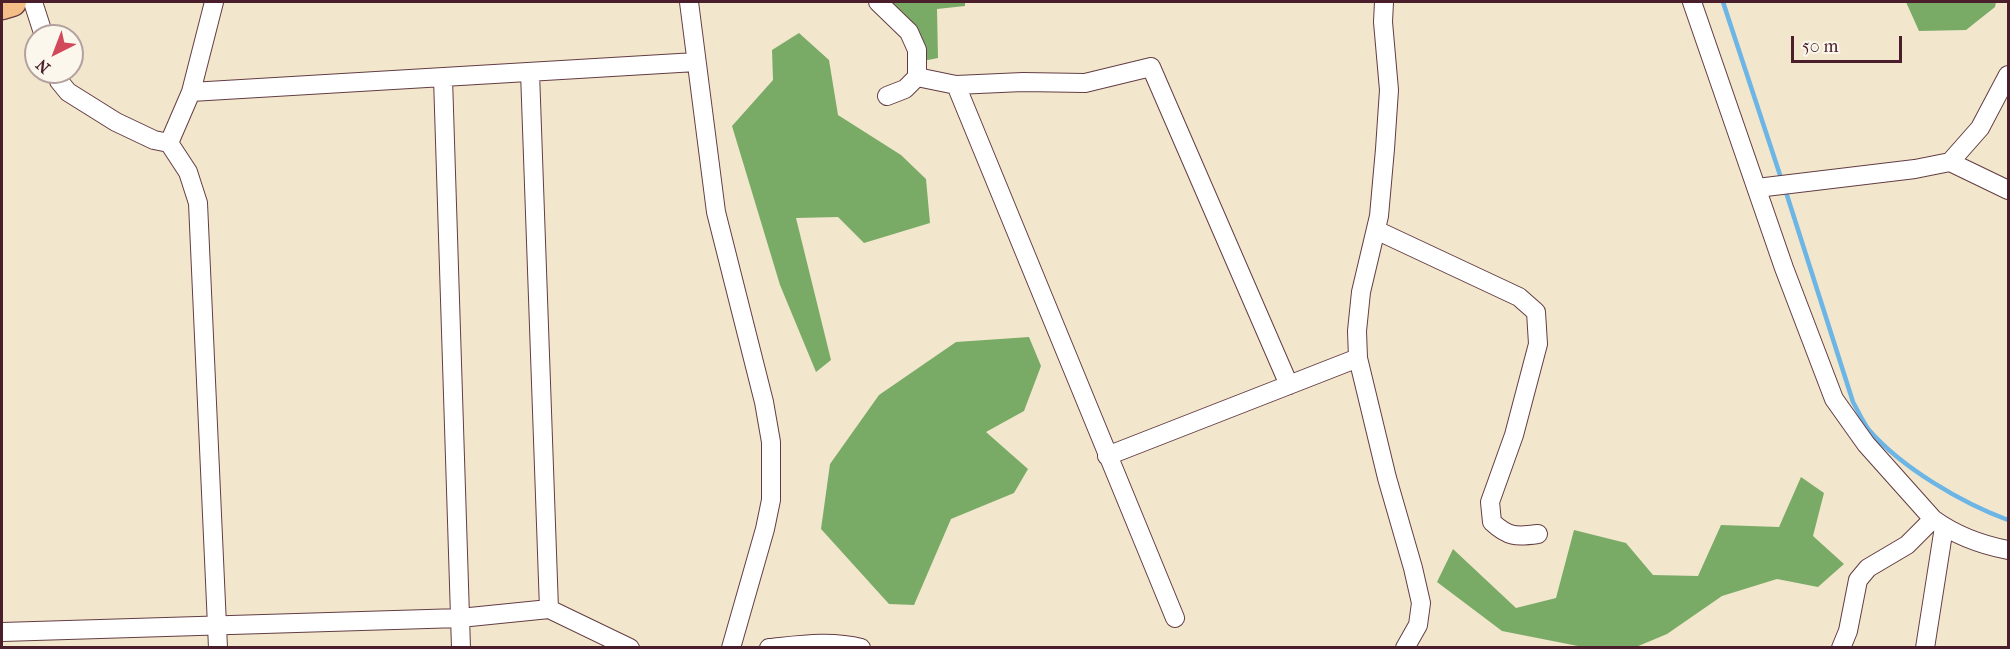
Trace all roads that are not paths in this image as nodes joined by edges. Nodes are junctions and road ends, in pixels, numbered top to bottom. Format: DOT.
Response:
graph roads {
  1 [pos="12,2"];
  2 [pos="33,2"];
  3 [pos="214,2"];
  4 [pos="688,2"];
  5 [pos="878,2"];
  6 [pos="1384,2"];
  7 [pos="1692,2"];
  8 [pos="2,5"];
  9 [pos="40,24"];
  10 [pos="696,62"];
  11 [pos="530,72"];
  12 [pos="2008,75"];
  13 [pos="918,76"];
  14 [pos="443,78"];
  15 [pos="61,84"];
  16 [pos="957,85"];
  17 [pos="191,92"];
  18 [pos="887,96"];
  19 [pos="170,143"];
  20 [pos="1950,162"];
  21 [pos="1757,189"];
  22 [pos="2008,190"];
  23 [pos="1376,230"];
  24 [pos="1358,358"];
  25 [pos="1289,385"];
  26 [pos="1107,456"];
  27 [pos="1939,523"];
  28 [pos="1538,534"];
  29 [pos="2008,550"];
  30 [pos="549,609"];
  31 [pos="460,618"];
  32 [pos="1175,618"];
  33 [pos="218,625"];
  34 [pos="2,632"];
  35 [pos="218,648"];
  36 [pos="461,648"];
  37 [pos="630,648"];
  38 [pos="731,648"];
  39 [pos="769,648"];
  40 [pos="861,648"];
  41 [pos="1405,648"];
  42 [pos="1841,648"];
  43 [pos="1925,648"];
  1 -- 8 [label="main road"];
  2 -- 9 [label="street"];
  3 -- 17 [label="street"];
  4 -- 10 [label="street"];
  5 -- 13 [label="street"];
  6 -- 23 [label="street"];
  7 -- 21 [label="street"];
  10 -- 11 [label="street"];
  10 -- 38 [label="street"];
  11 -- 14 [label="street"];
  11 -- 30 [label="street"];
  12 -- 20 [label="street"];
  13 -- 16 [label="street"];
  13 -- 18 [label="street"];
  14 -- 17 [label="street"];
  14 -- 31 [label="street"];
  15 -- 19 [label="street"];
  16 -- 25 [label="street"];
  16 -- 26 [label="street"];
  17 -- 19 [label="street"];
  19 -- 33 [label="street"];
  20 -- 21 [label="street"];
  20 -- 22 [label="street"];
  21 -- 27 [label="street"];
  23 -- 24 [label="street"];
  23 -- 28 [label="street"];
  24 -- 25 [label="street"];
  24 -- 41 [label="street"];
  25 -- 26 [label="street"];
  26 -- 32 [label="street"];
  27 -- 29 [label="street"];
  27 -- 42 [label="street"];
  27 -- 43 [label="street"];
  30 -- 31 [label="street"];
  30 -- 37 [label="street"];
  31 -- 33 [label="street"];
  31 -- 36 [label="street"];
  33 -- 34 [label="street"];
  33 -- 35 [label="street"];
  39 -- 40 [label="street"];
}
